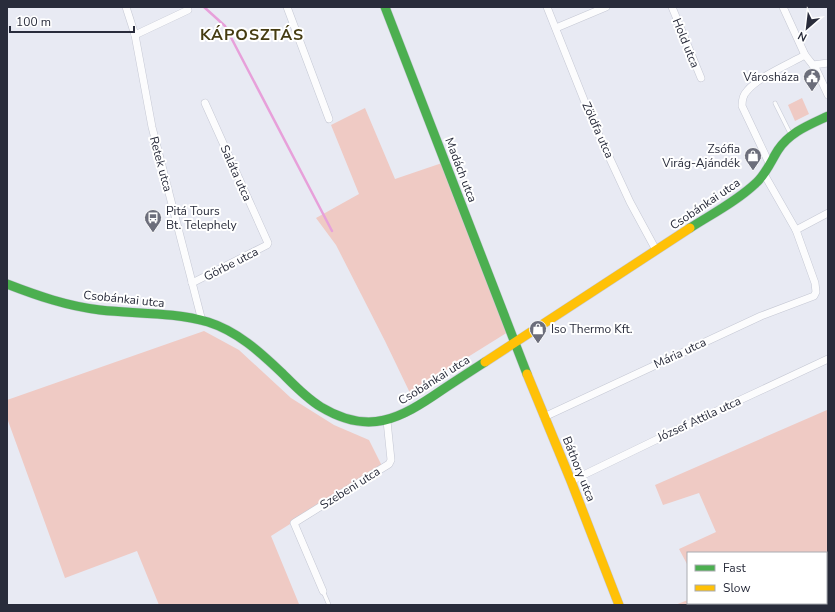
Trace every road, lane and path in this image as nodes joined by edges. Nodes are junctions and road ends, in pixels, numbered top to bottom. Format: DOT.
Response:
graph roads {
  1 [pos="126,7"];
  2 [pos="287,7"];
  3 [pos="385,7"];
  4 [pos="547,7"];
  5 [pos="606,7"];
  6 [pos="672,7"];
  7 [pos="783,7"];
  8 [pos="188,10"];
  9 [pos="556,28"];
  10 [pos="135,35"];
  11 [pos="805,55"];
  12 [pos="828,63"];
  13 [pos="813,65"];
  14 [pos="701,78"];
  15 [pos="828,95"];
  16 [pos="205,103"];
  17 [pos="775,103"];
  18 [pos="828,116"];
  19 [pos="329,119"];
  20 [pos="792,136"];
  21 [pos="769,163"];
  22 [pos="764,174"];
  23 [pos="828,213"];
  24 [pos="796,230"];
  25 [pos="268,243"];
  26 [pos="656,250"];
  27 [pos="192,283"];
  28 [pos="7,284"];
  29 [pos="202,321"];
  30 [pos="515,342"];
  31 [pos="828,359"];
  32 [pos="544,417"];
  33 [pos="387,421"];
  34 [pos="571,481"];
  35 [pos="323,591"];
  36 [pos="329,605"];
  37 [pos="620,605"];
  1 -- 10 [label="street, Retek utca"];
  2 -- 19 [label="street"];
  3 -- 30 [label="main road, Madách utca"];
  4 -- 9 [label="street, Zöldfa utca"];
  5 -- 9 [label="street"];
  6 -- 14 [label="street, Hold utca"];
  7 -- 11 [label="street"];
  8 -- 10 [label="street"];
  9 -- 26 [label="street, Zöldfa utca"];
  10 -- 27 [label="street, Retek utca"];
  11 -- 13 [label="street"];
  11 -- 21 [label="street"];
  12 -- 13 [label="street"];
  13 -- 15 [label="street"];
  16 -- 25 [label="street, Saláta utca"];
  17 -- 20 [label="lane"];
  18 -- 20 [label="main road, Csobánkai utca"];
  20 -- 21 [label="main road, Csobánkai utca"];
  21 -- 22 [label="main road, Csobánkai utca"];
  22 -- 24 [label="street"];
  22 -- 26 [label="main road, Csobánkai utca"];
  23 -- 24 [label="street"];
  24 -- 32 [label="street, Mária utca"];
  25 -- 27 [label="street, Görbe utca"];
  26 -- 30 [label="main road, Csobánkai utca"];
  27 -- 29 [label="street, Retek utca"];
  28 -- 29 [label="main road, Csobánkai utca"];
  29 -- 33 [label="main road, Csobánkai utca"];
  30 -- 32 [label="main road, Báthory utca"];
  30 -- 33 [label="main road, Csobánkai utca"];
  31 -- 34 [label="street, József Attila utca"];
  32 -- 34 [label="main road, Báthory utca"];
  33 -- 35 [label="street, Szebeni utca"];
  34 -- 37 [label="main road, Báthory utca"];
  35 -- 36 [label="lane"];
}
